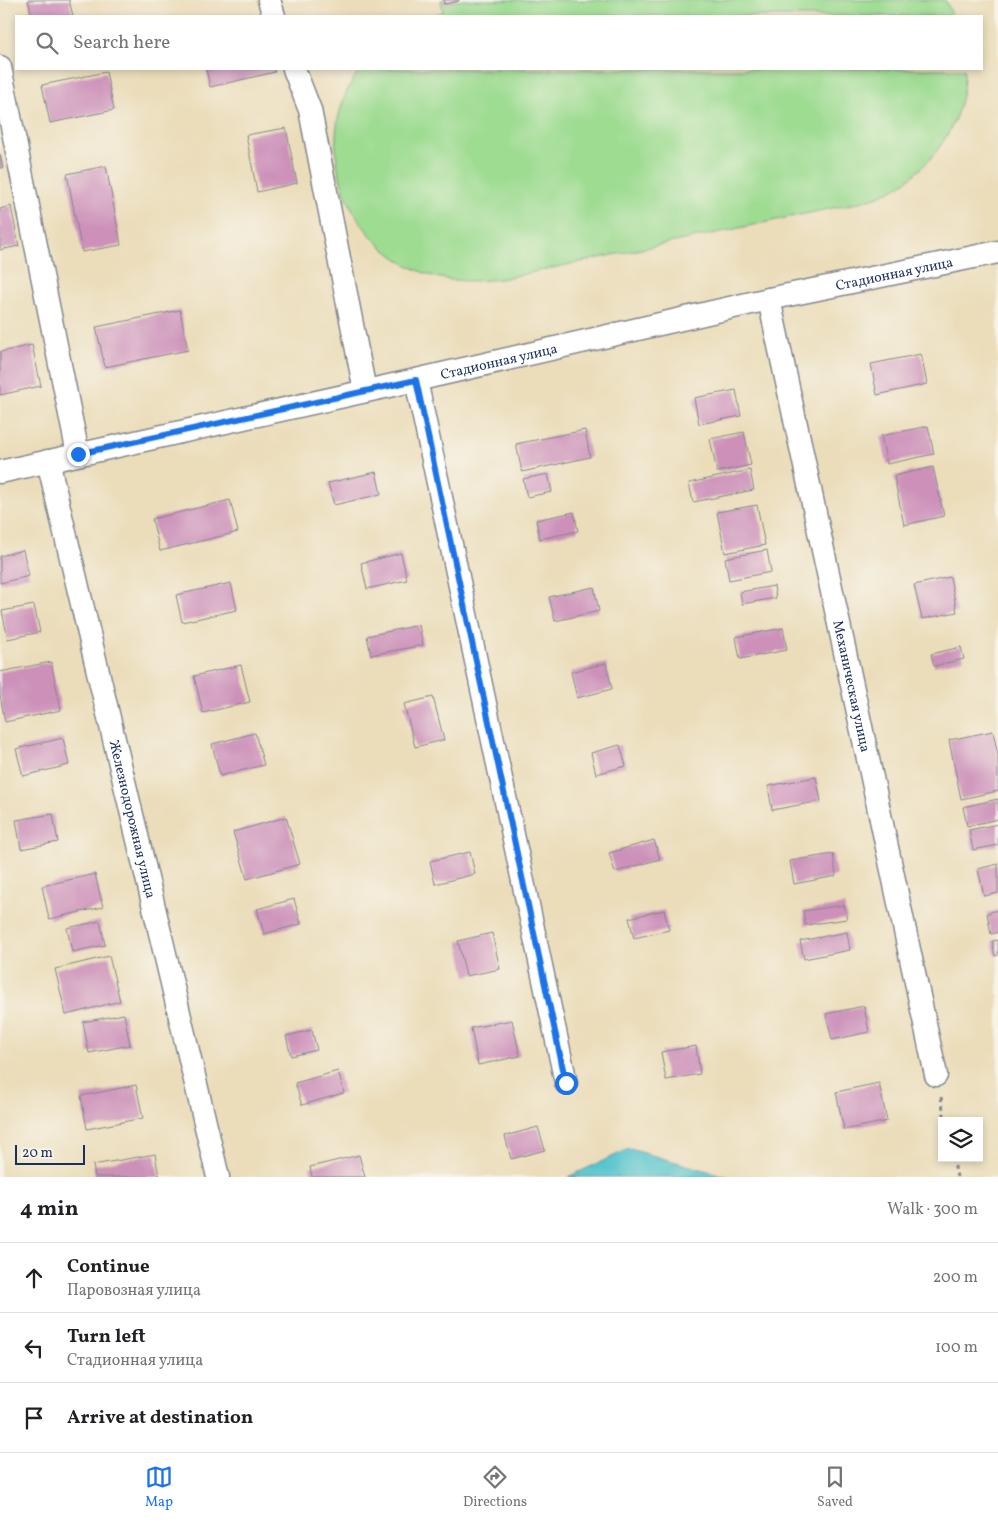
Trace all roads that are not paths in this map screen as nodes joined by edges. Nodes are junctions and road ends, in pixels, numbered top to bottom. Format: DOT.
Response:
graph roads {
  1 [pos="269,0"];
  2 [pos="274,15"];
  3 [pos="294,70"];
  4 [pos="1,75"];
  5 [pos="998,252"];
  6 [pos="768,299"];
  7 [pos="416,380"];
  8 [pos="365,391"];
  9 [pos="78,454"];
  10 [pos="48,461"];
  11 [pos="0,472"];
  12 [pos="936,1075"];
  13 [pos="566,1083"];
  14 [pos="218,1177"];
  1 -- 2 [label="street"];
  3 -- 8 [label="street"];
  4 -- 9 [label="street"];
  5 -- 6 [label="street, Стадионная улица"];
  6 -- 7 [label="street, Стадионная улица"];
  6 -- 12 [label="street, Механическая улица"];
  7 -- 8 [label="street, Стадионная улица"];
  7 -- 13 [label="street"];
  8 -- 9 [label="street, Стадионная улица"];
  9 -- 10 [label="street, Стадионная улица"];
  10 -- 11 [label="street, Стадионная улица"];
  10 -- 14 [label="street, Железнодорожная улица"];
}
